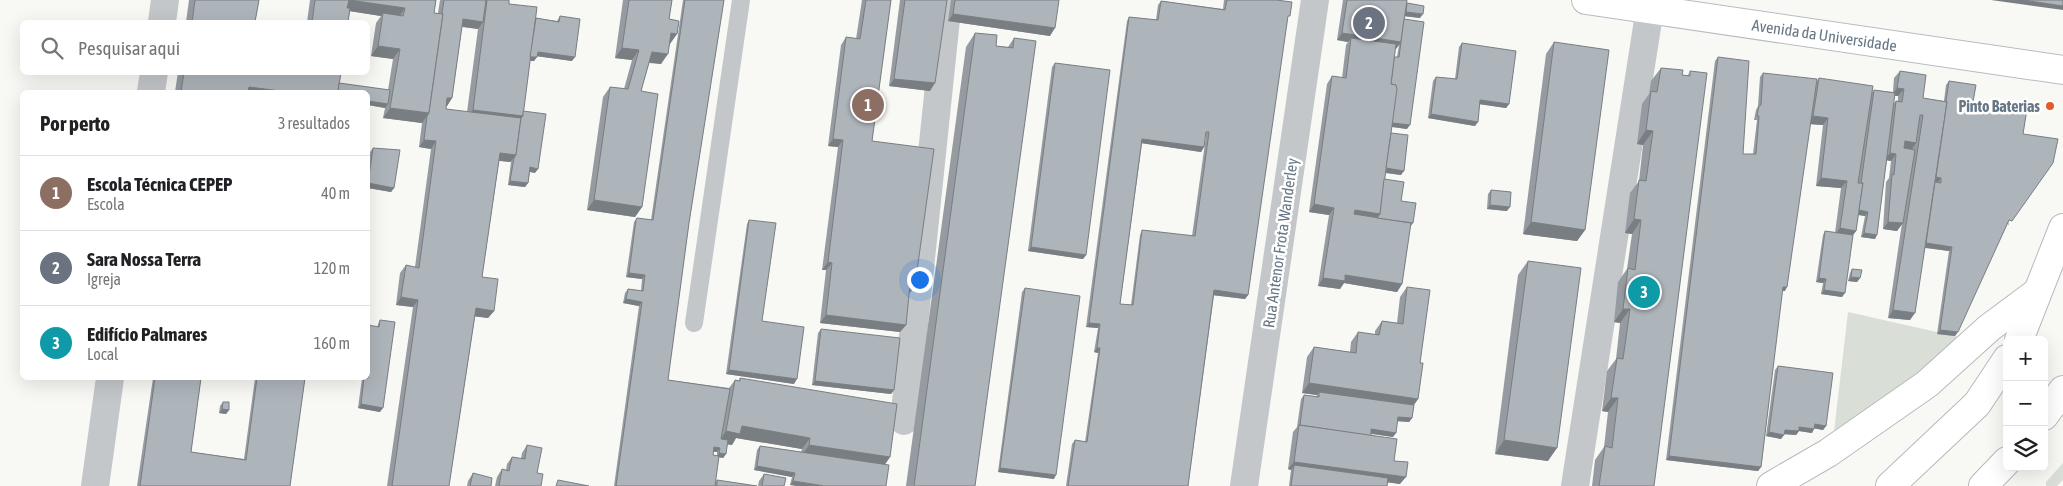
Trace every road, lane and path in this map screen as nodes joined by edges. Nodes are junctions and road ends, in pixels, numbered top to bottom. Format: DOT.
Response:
graph roads {
  1 [pos="165,0"];
  2 [pos="741,0"];
  3 [pos="948,0"];
  4 [pos="1315,0"];
  5 [pos="1586,0"];
  6 [pos="1650,8"];
  7 [pos="162,20"];
  8 [pos="2063,70"];
  9 [pos="154,75"];
  10 [pos="151,90"];
  11 [pos="2063,228"];
  12 [pos="2036,293"];
  13 [pos="694,323"];
  14 [pos="2021,336"];
  15 [pos="2003,365"];
  16 [pos="110,380"];
  17 [pos="2063,390"];
  18 [pos="2048,411"];
  19 [pos="904,421"];
  20 [pos="2003,466"];
  21 [pos="95,486"];
  22 [pos="1244,486"];
  23 [pos="1575,486"];
  24 [pos="1771,486"];
  25 [pos="1890,486"];
  26 [pos="1983,486"];
  1 -- 7 [label="street"];
  2 -- 13 [label="lane"];
  3 -- 19 [label="street"];
  4 -- 22 [label="street, Rua Antenor Frota Wanderley"];
  5 -- 6 [label="main road, Avenida da Universidade"];
  6 -- 8 [label="main road, Avenida da Universidade"];
  6 -- 23 [label="street"];
  9 -- 10 [label="street"];
  11 -- 12 [label="main road"];
  12 -- 14 [label="main road"];
  12 -- 24 [label="main road"];
  15 -- 25 [label="main road"];
  16 -- 21 [label="street"];
  17 -- 18 [label="main road"];
  20 -- 26 [label="main road"];
}
